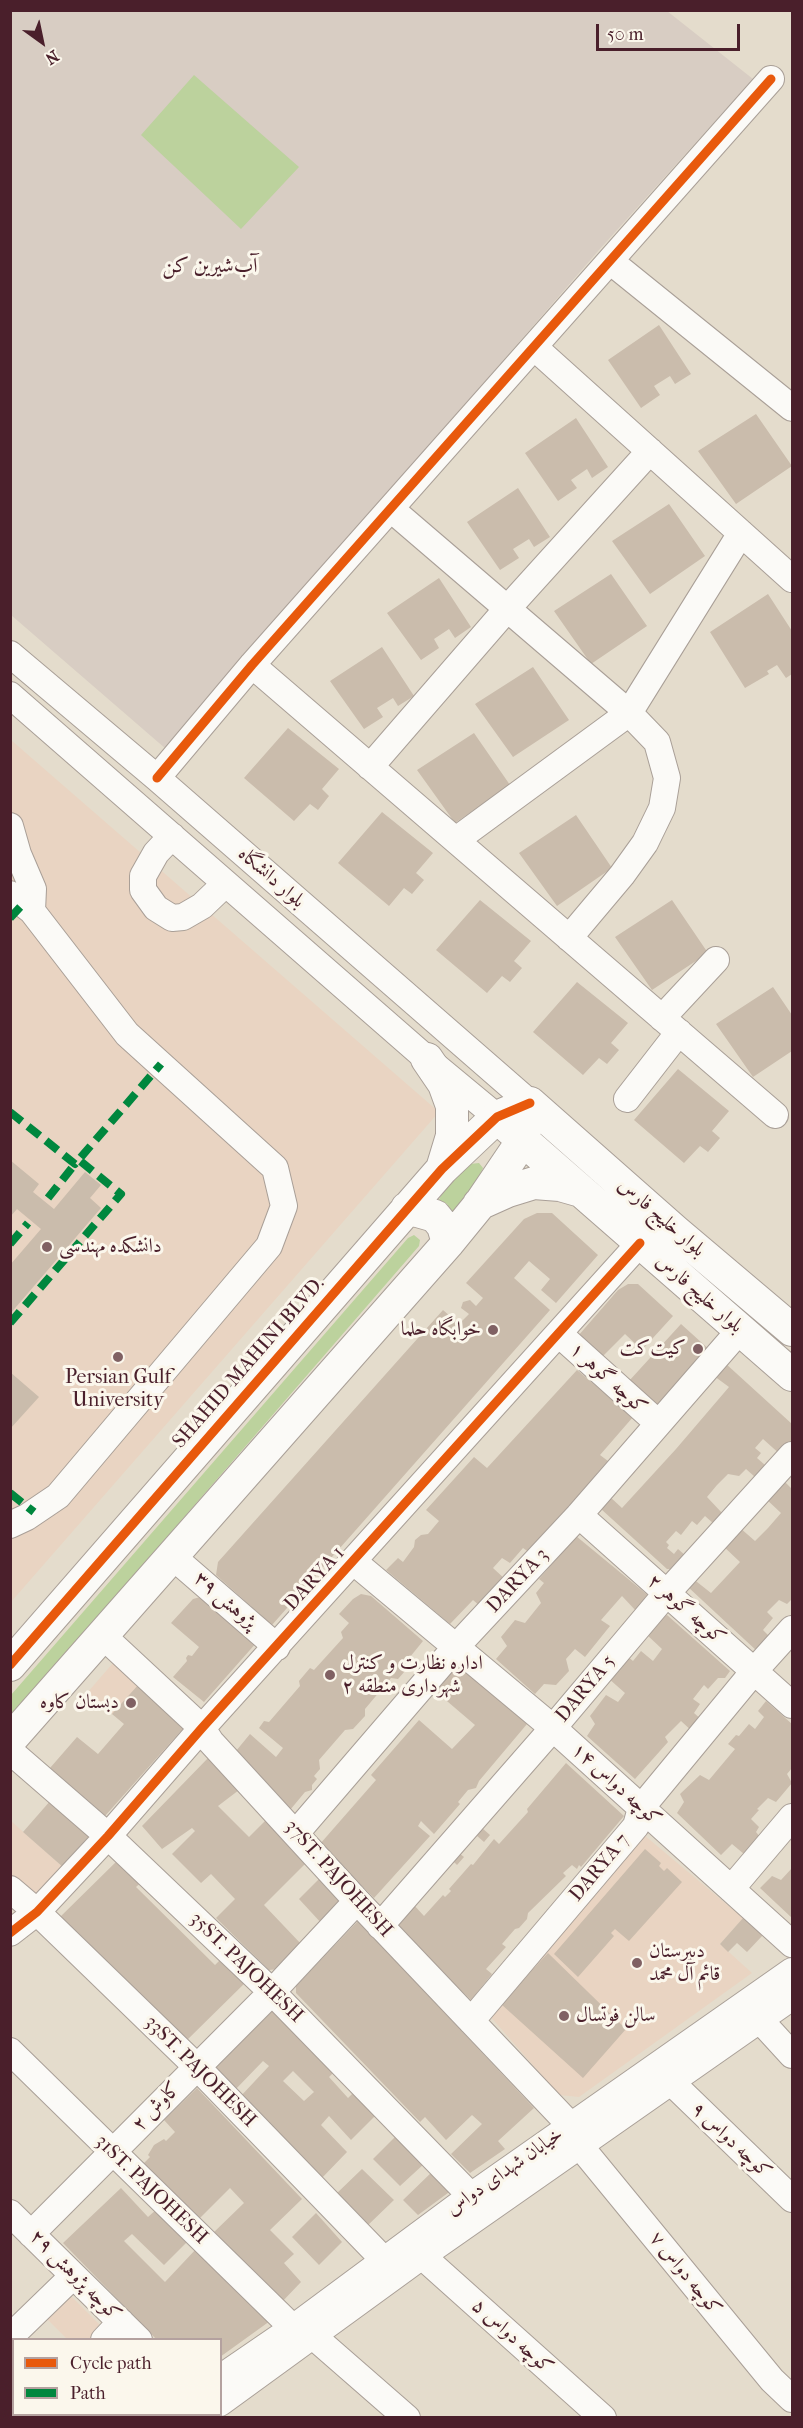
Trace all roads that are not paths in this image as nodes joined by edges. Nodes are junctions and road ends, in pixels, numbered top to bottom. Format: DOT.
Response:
graph roads {
  1 [pos="771,79"];
  2 [pos="610,261"];
  3 [pos="534,347"];
  4 [pos="792,408"];
  5 [pos="650,451"];
  6 [pos="391,509"];
  7 [pos="741,532"];
  8 [pos="792,579"];
  9 [pos="507,609"];
  10 [pos="10,654"];
  11 [pos="252,665"];
  12 [pos="10,695"];
  13 [pos="629,714"];
  14 [pos="370,767"];
  15 [pos="157,778"];
  16 [pos="10,826"];
  17 [pos="172,836"];
  18 [pos="456,840"];
  19 [pos="225,884"];
  20 [pos="10,894"];
  21 [pos="32,911"];
  22 [pos="569,938"];
  23 [pos="716,960"];
  24 [pos="671,1025"];
  25 [pos="427,1059"];
  26 [pos="627,1098"];
  27 [pos="530,1103"];
  28 [pos="775,1114"];
  29 [pos="497,1117"];
  30 [pos="523,1140"];
  31 [pos="442,1169"];
  32 [pos="582,1192"];
  33 [pos="479,1205"];
  34 [pos="407,1208"];
  35 [pos="448,1243"];
  36 [pos="640,1243"];
  37 [pos="740,1330"];
  38 [pos="792,1330"];
  39 [pos="559,1334"];
  40 [pos="792,1375"];
  41 [pos="658,1423"];
  42 [pos="792,1455"];
  43 [pos="579,1515"];
  44 [pos="10,1525"];
  45 [pos="172,1556"];
  46 [pos="354,1562"];
  47 [pos="666,1594"];
  48 [pos="792,1629"];
  49 [pos="102,1635"];
  50 [pos="277,1647"];
  51 [pos="455,1648"];
  52 [pos="10,1665"];
  53 [pos="755,1670"];
  54 [pos="792,1705"];
  55 [pos="202,1728"];
  56 [pos="553,1728"];
  57 [pos="10,1740"];
  58 [pos="10,1751"];
  59 [pos="641,1808"];
  60 [pos="792,1817"];
  61 [pos="296,1833"];
  62 [pos="108,1836"];
  63 [pos="10,1889"];
  64 [pos="731,1889"];
  65 [pos="357,1901"];
  66 [pos="37,1912"];
  67 [pos="380,1926"];
  68 [pos="10,1933"];
  69 [pos="792,1944"];
  70 [pos="792,1971"];
  71 [pos="272,1992"];
  72 [pos="792,1996"];
  73 [pos="759,2019"];
  74 [pos="471,2021"];
  75 [pos="10,2051"];
  76 [pos="792,2055"];
  77 [pos="197,2067"];
  78 [pos="671,2082"];
  79 [pos="575,2136"];
  80 [pos="113,2152"];
  81 [pos="471,2196"];
  82 [pos="792,2199"];
  83 [pos="10,2213"];
  84 [pos="31,2234"];
  85 [pos="422,2256"];
  86 [pos="384,2260"];
  87 [pos="73,2276"];
  88 [pos="303,2332"];
  89 [pos="121,2334"];
  90 [pos="10,2337"];
  91 [pos="222,2377"];
  92 [pos="792,2399"];
  93 [pos="222,2401"];
  94 [pos="406,2418"];
  95 [pos="603,2418"];
  1 -- 2 [label="street"];
  2 -- 3 [label="street"];
  2 -- 4 [label="street"];
  3 -- 5 [label="street"];
  3 -- 6 [label="street"];
  5 -- 7 [label="street"];
  5 -- 9 [label="street"];
  6 -- 9 [label="street"];
  6 -- 11 [label="street"];
  7 -- 8 [label="street"];
  7 -- 13 [label="street"];
  9 -- 13 [label="street"];
  9 -- 14 [label="street"];
  10 -- 15 [label="street, بلوار دانشگاه"];
  11 -- 14 [label="street"];
  11 -- 15 [label="street"];
  12 -- 17 [label="street, بلوار دانشگاه"];
  13 -- 18 [label="street"];
  13 -- 22 [label="street"];
  14 -- 18 [label="street"];
  15 -- 27 [label="street, بلوار دانشگاه"];
  16 -- 21 [label="street"];
  17 -- 19 [label="street, بلوار دانشگاه"];
  17 -- 19 [label="street"];
  18 -- 22 [label="street"];
  19 -- 25 [label="street, بلوار دانشگاه"];
  20 -- 21 [label="street"];
  21 -- 44 [label="street"];
  22 -- 24 [label="street"];
  23 -- 24 [label="street"];
  24 -- 26 [label="street"];
  24 -- 28 [label="street"];
  25 -- 29 [label="street, بلوار دانشگاه"];
  25 -- 31 [label="main road"];
  27 -- 29 [label="main road, SHAHID MAHINI BLVD."];
  27 -- 30 [label="main road"];
  27 -- 38 [label="main road, بلوار خلیج ‌فارس"];
  29 -- 30 [label="main road, بلوار خلیج‌ فارس"];
  29 -- 31 [label="main road, SHAHID MAHINI BLVD."];
  30 -- 32 [label="main road, بلوار خلیج‌ فارس"];
  30 -- 33 [label="main road"];
  31 -- 34 [label="main road, SHAHID MAHINI BLVD."];
  32 -- 33 [label="main road"];
  32 -- 36 [label="main road, بلوار خلیج‌ فارس"];
  33 -- 35 [label="main road"];
  34 -- 35 [label="main road"];
  34 -- 52 [label="main road, SHAHID MAHINI BLVD."];
  35 -- 45 [label="main road"];
  36 -- 37 [label="main road, بلوار خلیج‌ فارس"];
  36 -- 39 [label="street, DARYA 1"];
  37 -- 40 [label="main road, بلوار خلیج‌ فارس"];
  37 -- 41 [label="street, DARYA 3"];
  39 -- 41 [label="street, کوچه گوهر ۱"];
  39 -- 46 [label="street, DARYA 1"];
  41 -- 43 [label="street, DARYA 3"];
  42 -- 47 [label="street, DARYA 5"];
  43 -- 47 [label="street, کوچه گوهر ۲"];
  43 -- 51 [label="street, DARYA 3"];
  45 -- 49 [label="main road"];
  45 -- 50 [label="street, پژوهش ۳۹"];
  46 -- 50 [label="street, DARYA 1"];
  46 -- 51 [label="street, کوچه دواس ۱۴"];
  47 -- 53 [label="street, کوچه گوهر ۲"];
  47 -- 56 [label="street, DARYA 5"];
  48 -- 53 [label="street, DARYA 7"];
  49 -- 55 [label="street, 37ST. PAJOHESH"];
  49 -- 57 [label="main road"];
  50 -- 55 [label="street, DARYA 1"];
  51 -- 56 [label="street, کوچه دواس ۱۴"];
  51 -- 61 [label="street, DARYA 3"];
  53 -- 54 [label="street, کوچه گوهر ۲"];
  53 -- 59 [label="street, DARYA 7"];
  55 -- 61 [label="street, 37ST. PAJOHESH"];
  55 -- 62 [label="street, DARYA 1"];
  56 -- 59 [label="street, کوچه دواس ۱۴"];
  56 -- 67 [label="street, DARYA 5"];
  58 -- 62 [label="street, 35ST. PAJOHESH"];
  59 -- 64 [label="street, کوچه دواس ۱۴"];
  59 -- 74 [label="street, DARYA 7"];
  60 -- 64 [label="street"];
  61 -- 65 [label="street, 37ST. PAJOHESH"];
  62 -- 66 [label="street, DARYA 1"];
  62 -- 71 [label="street, 35ST. PAJOHESH"];
  63 -- 66 [label="street, 33ST. PAJOHESH"];
  64 -- 69 [label="street, کوچه دواس ۱۴"];
  65 -- 67 [label="street, 37ST. PAJOHESH"];
  65 -- 71 [label="street, کاوش ۲"];
  66 -- 68 [label="street, DARYA 1"];
  66 -- 77 [label="street, 33ST. PAJOHESH"];
  67 -- 74 [label="street, 37ST. PAJOHESH"];
  70 -- 79 [label="street, خیابان شهدای دواس"];
  71 -- 77 [label="street, کاوش ۲"];
  71 -- 81 [label="street, 35ST. PAJOHESH"];
  72 -- 73 [label="street, خیابان شهدای دواس"];
  73 -- 76 [label="street"];
  73 -- 78 [label="street, خیابان شهدای دواس"];
  74 -- 79 [label="street, 37ST. PAJOHESH"];
  75 -- 80 [label="street, 31ST. PAJOHESH"];
  77 -- 80 [label="street, کاوش ۲"];
  77 -- 86 [label="street, 33ST. PAJOHESH"];
  78 -- 79 [label="street, خیابان شهدای دواس"];
  78 -- 82 [label="street, کوچه دواس ۹"];
  79 -- 81 [label="street, خیابان شهدای دواس"];
  79 -- 85 [label="street, خیابان شهدای دواس"];
  79 -- 92 [label="street, کوچه دواس ۷"];
  80 -- 84 [label="street, کاوش ۲"];
  80 -- 88 [label="street, 31ST. PAJOHESH"];
  81 -- 86 [label="street, خیابان شهدای دواس"];
  83 -- 84 [label="street, کوچه پژوهش ۲۹"];
  84 -- 87 [label="street, کوچه پژوهش ۲۹"];
  85 -- 88 [label="street, خیابان شهدای دواس"];
  85 -- 95 [label="street, کوچه دواس ۵"];
  86 -- 88 [label="street, خیابان شهدای دواس"];
  87 -- 89 [label="street, کوچه پژوهش ۲۹"];
  87 -- 90 [label="street"];
  88 -- 91 [label="street, خیابان شهدای دواس"];
  88 -- 93 [label="street, خیابان شهدای دواس"];
  88 -- 94 [label="street, 31ST. PAJOHESH"];
}
